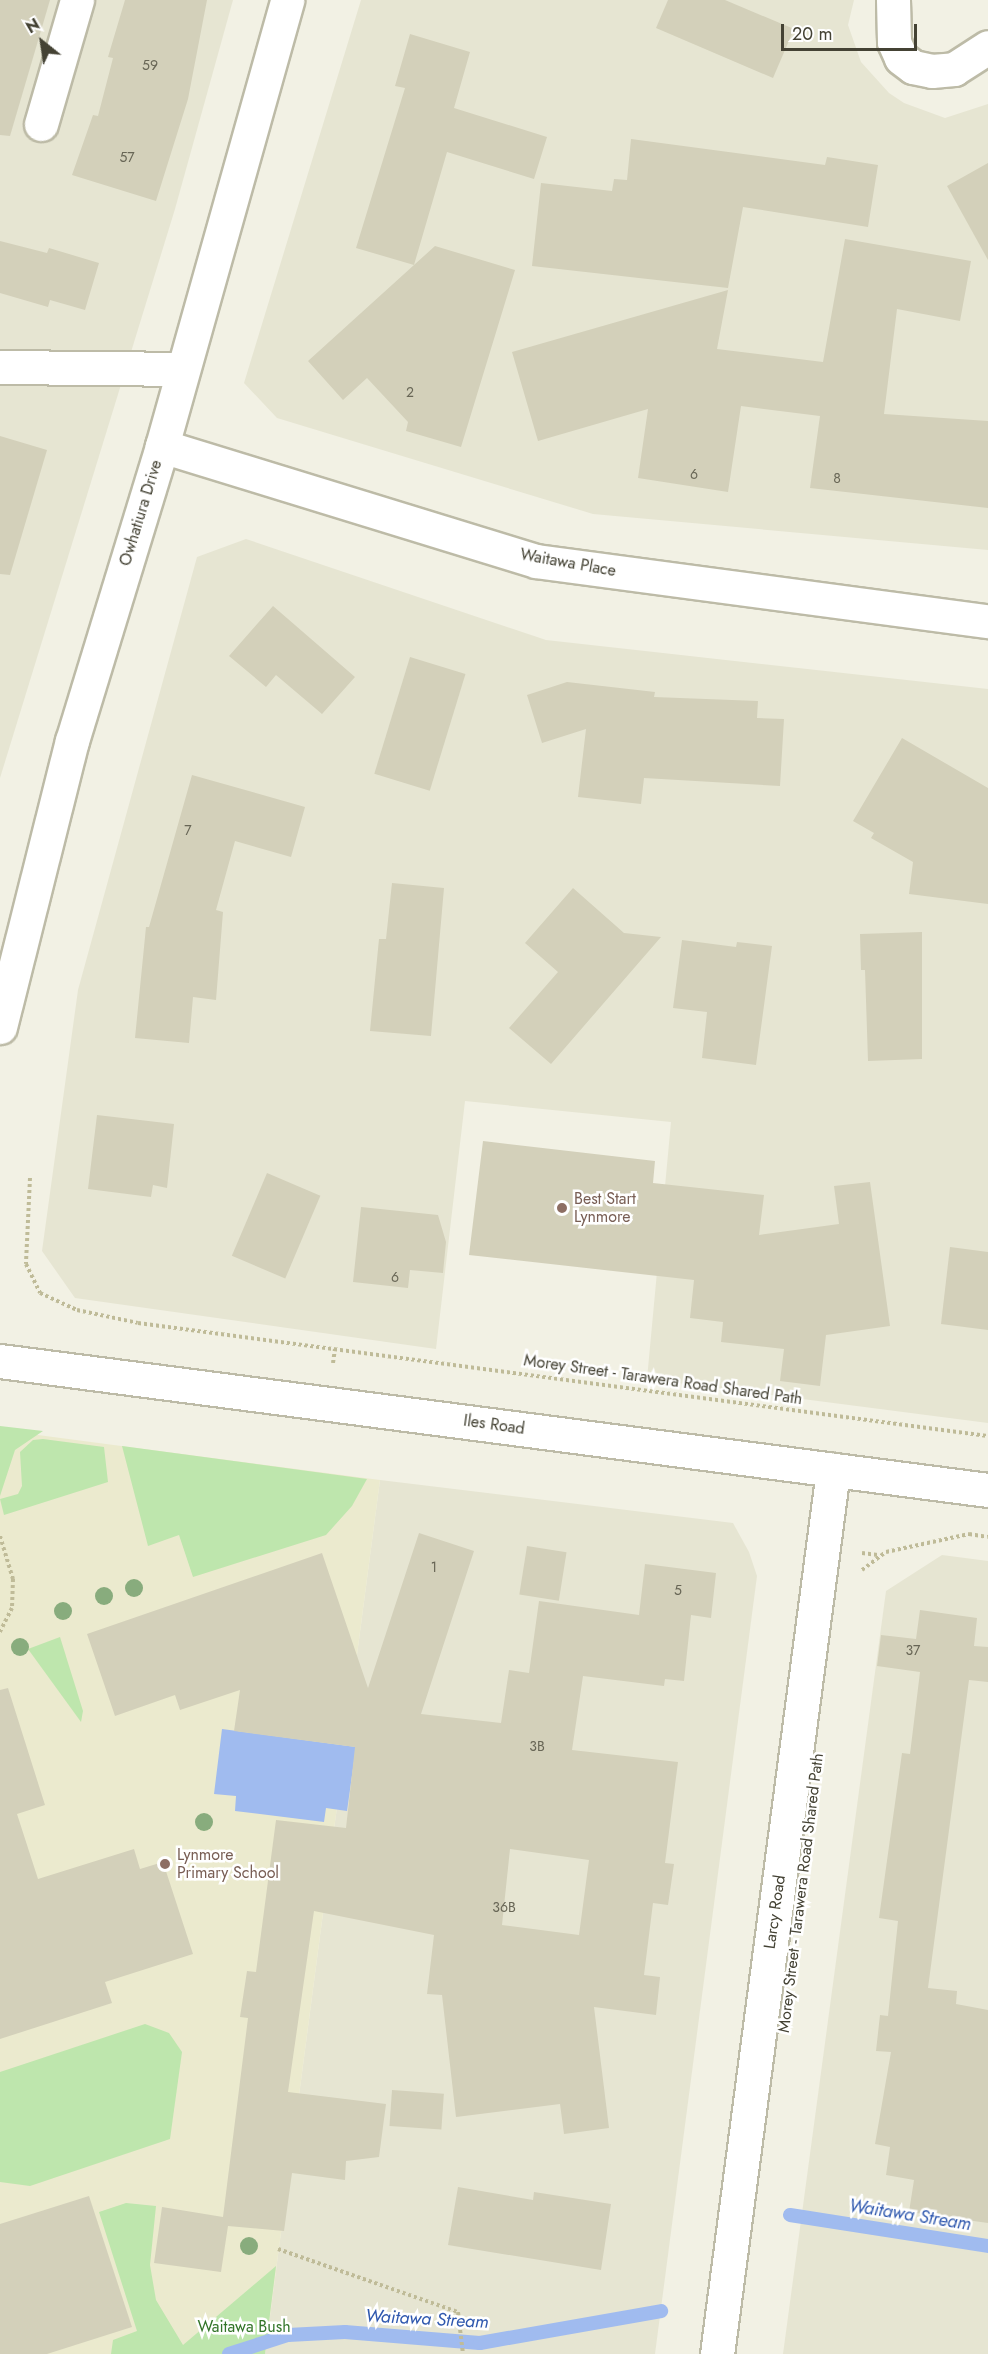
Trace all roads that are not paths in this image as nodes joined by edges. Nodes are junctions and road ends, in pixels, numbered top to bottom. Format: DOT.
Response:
graph roads {
  1 [pos="76,0"];
  2 [pos="287,0"];
  3 [pos="893,0"];
  4 [pos="988,47"];
  5 [pos="41,124"];
  6 [pos="0,367"];
  7 [pos="181,369"];
  8 [pos="162,446"];
  9 [pos="988,621"];
  10 [pos="0,1027"];
  11 [pos="0,1361"];
  12 [pos="833,1470"];
  13 [pos="988,1490"];
  14 [pos="717,2354"];
  1 -- 5 [label="street"];
  2 -- 7 [label="street, Owhatiura Drive"];
  3 -- 4 [label="street"];
  6 -- 7 [label="street"];
  7 -- 8 [label="street, Owhatiura Drive"];
  8 -- 9 [label="street, Waitawa Place"];
  8 -- 10 [label="street, Owhatiura Drive"];
  11 -- 12 [label="street, Iles Road"];
  12 -- 13 [label="street, Iles Road"];
  12 -- 14 [label="street, Larcy Road"];
}
